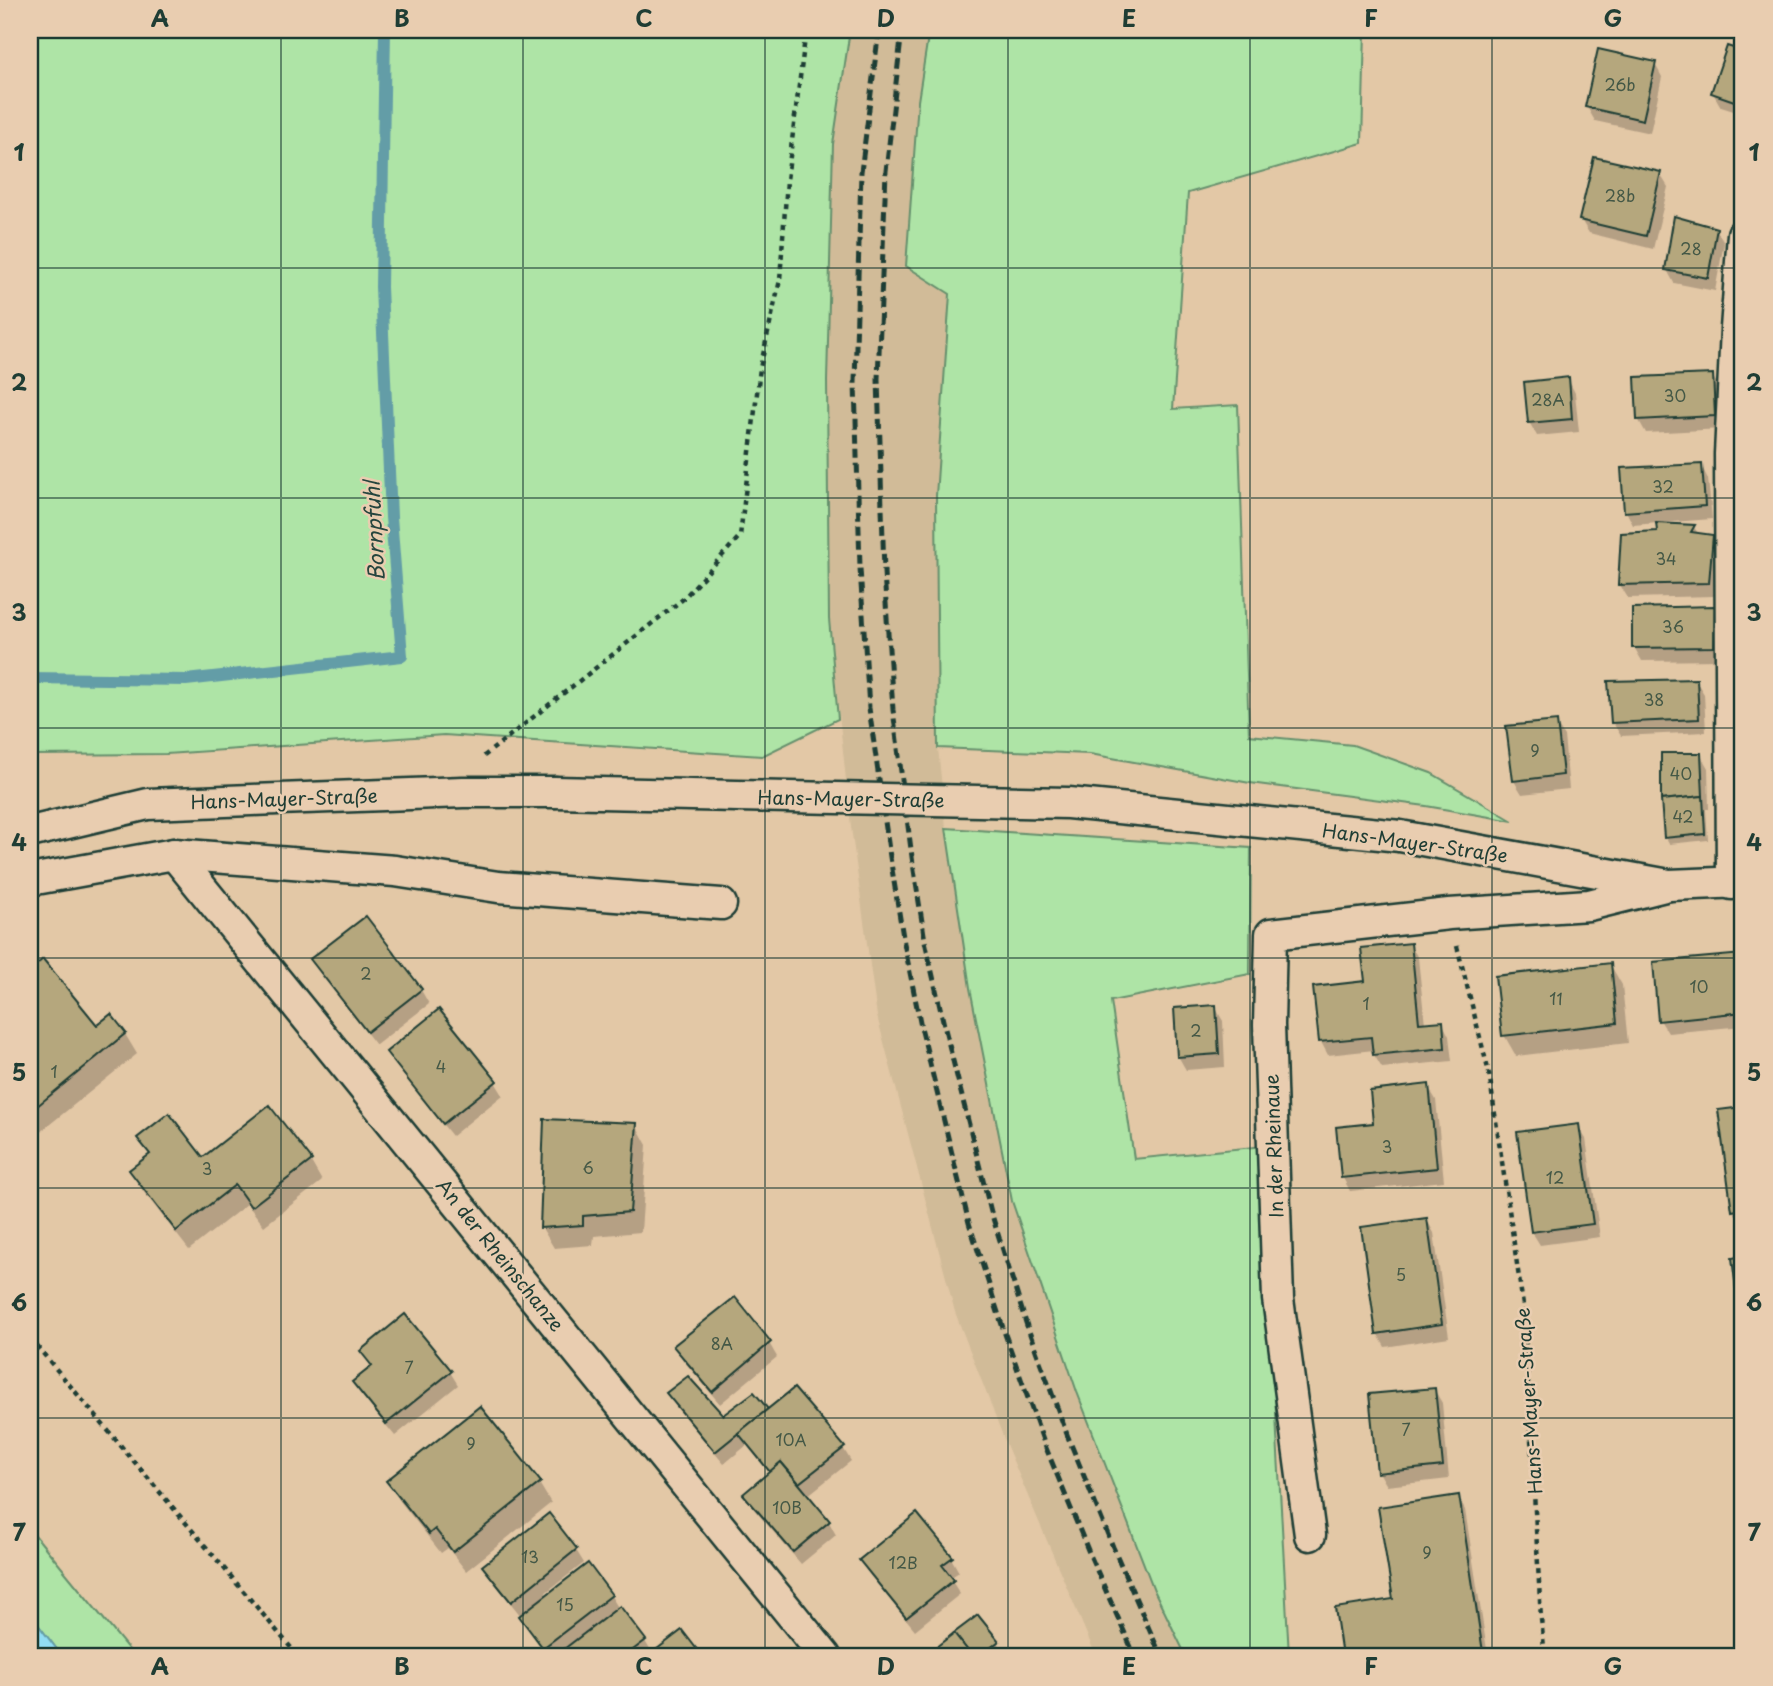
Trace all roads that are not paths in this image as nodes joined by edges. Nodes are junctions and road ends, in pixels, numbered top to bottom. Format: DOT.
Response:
graph roads {
  1 [pos="1743,234"];
  2 [pos="30,832"];
  3 [pos="174,854"];
  4 [pos="30,880"];
  5 [pos="1738,883"];
  6 [pos="1669,885"];
  7 [pos="721,904"];
  8 [pos="1449,914"];
  9 [pos="1310,1535"];
  10 [pos="825,1656"];
  1 -- 5 [label="street"];
  2 -- 6 [label="street, Hans-Mayer-Straße, bridge"];
  3 -- 4 [label="street"];
  3 -- 7 [label="street"];
  3 -- 10 [label="street, An der Rheinschanze"];
  5 -- 6 [label="street, Hans-Mayer-Straße"];
  6 -- 8 [label="street, Hans-Mayer-Straße"];
  8 -- 9 [label="street, In der Rheinaue"];
}
